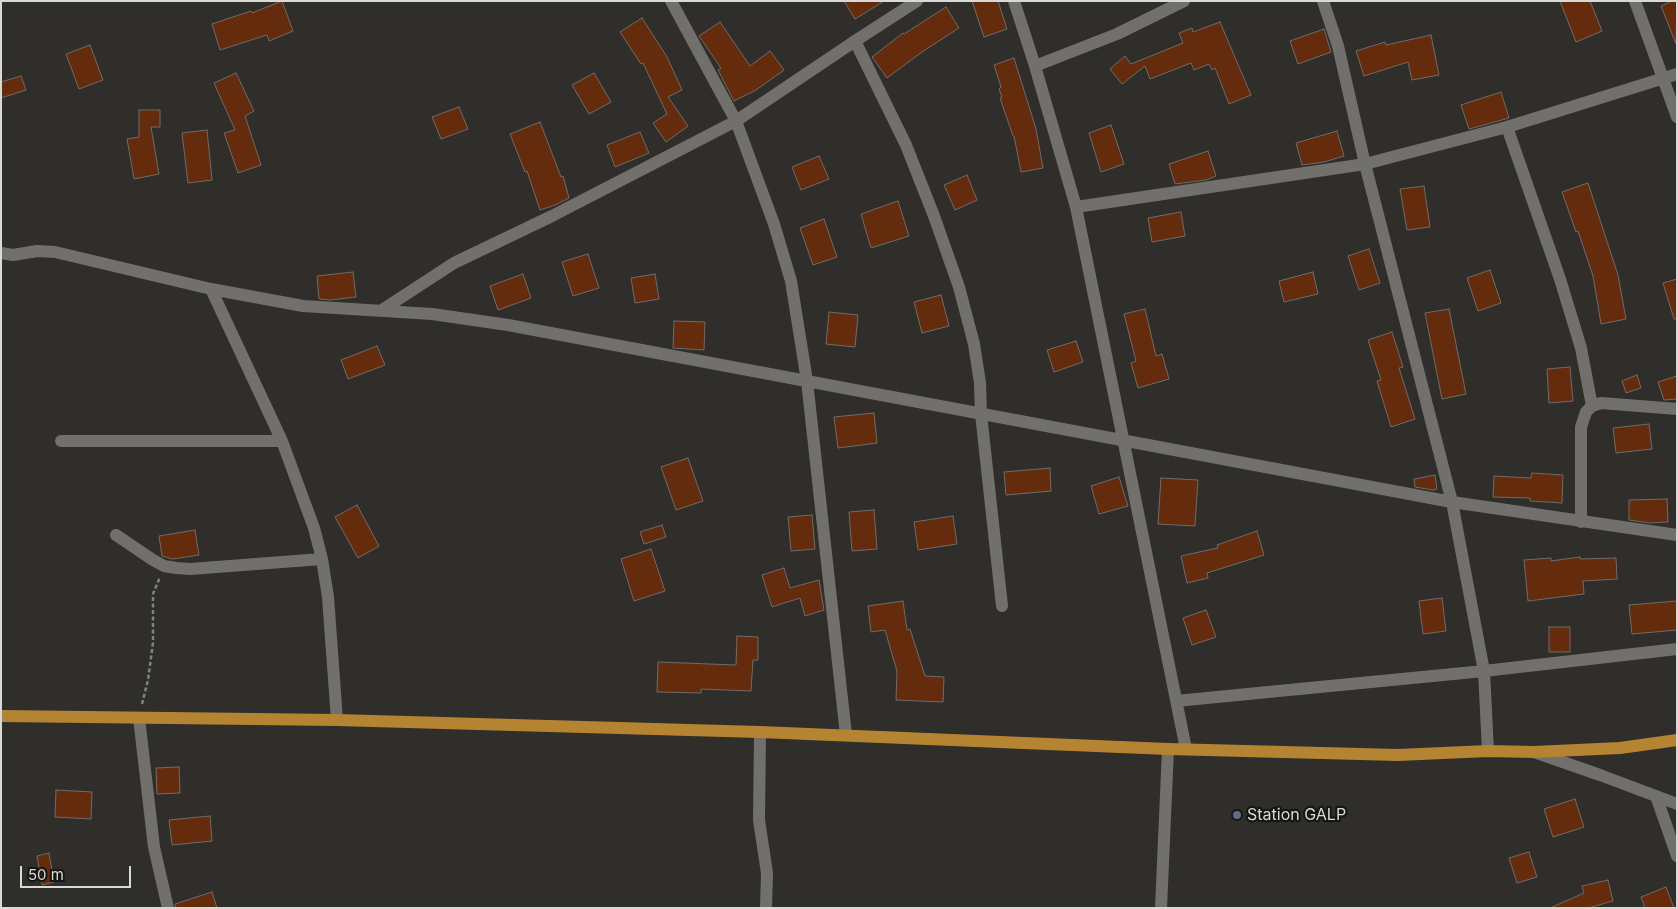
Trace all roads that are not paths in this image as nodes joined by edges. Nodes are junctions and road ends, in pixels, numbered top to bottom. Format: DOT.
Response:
graph roads {
  1 [pos="671,1"];
  2 [pos="917,1"];
  3 [pos="1014,1"];
  4 [pos="1184,1"];
  5 [pos="1324,1"];
  6 [pos="1635,1"];
  7 [pos="855,40"];
  8 [pos="1035,66"];
  9 [pos="1677,74"];
  10 [pos="1662,78"];
  11 [pos="1677,117"];
  12 [pos="736,121"];
  13 [pos="1507,127"];
  14 [pos="1365,164"];
  15 [pos="1076,207"];
  16 [pos="1,253"];
  17 [pos="211,289"];
  18 [pos="382,310"];
  19 [pos="807,381"];
  20 [pos="1592,406"];
  21 [pos="1677,409"];
  22 [pos="981,414"];
  23 [pos="62,440"];
  24 [pos="1124,440"];
  25 [pos="282,441"];
  26 [pos="1452,502"];
  27 [pos="1581,522"];
  28 [pos="116,534"];
  29 [pos="1677,535"];
  30 [pos="322,559"];
  31 [pos="1002,606"];
  32 [pos="1677,649"];
  33 [pos="1484,671"];
  34 [pos="1176,702"];
  35 [pos="1,716"];
  36 [pos="139,718"];
  37 [pos="337,720"];
  38 [pos="760,732"];
  39 [pos="846,736"];
  40 [pos="1677,740"];
  41 [pos="1168,749"];
  42 [pos="1186,749"];
  43 [pos="1488,751"];
  44 [pos="1534,752"];
  45 [pos="1656,796"];
  46 [pos="1677,804"];
  47 [pos="1677,856"];
  48 [pos="168,908"];
  49 [pos="766,908"];
  50 [pos="1161,908"];
  1 -- 12 [label="street"];
  2 -- 7 [label="street"];
  3 -- 8 [label="street"];
  4 -- 8 [label="street"];
  5 -- 14 [label="street"];
  6 -- 10 [label="street"];
  7 -- 12 [label="street"];
  7 -- 22 [label="street"];
  8 -- 15 [label="street"];
  9 -- 10 [label="street"];
  10 -- 11 [label="street"];
  10 -- 13 [label="street"];
  12 -- 18 [label="street"];
  12 -- 19 [label="street"];
  13 -- 14 [label="street"];
  13 -- 20 [label="street"];
  14 -- 15 [label="street"];
  14 -- 26 [label="street"];
  15 -- 24 [label="street"];
  16 -- 17 [label="street"];
  17 -- 18 [label="street"];
  17 -- 25 [label="street"];
  18 -- 19 [label="street"];
  19 -- 22 [label="street"];
  19 -- 39 [label="street"];
  20 -- 21 [label="street"];
  20 -- 27 [label="street"];
  22 -- 24 [label="street"];
  22 -- 31 [label="street"];
  23 -- 25 [label="street"];
  24 -- 26 [label="street"];
  24 -- 34 [label="street"];
  25 -- 30 [label="street"];
  26 -- 27 [label="street"];
  26 -- 33 [label="street"];
  27 -- 29 [label="street"];
  28 -- 30 [label="street"];
  30 -- 37 [label="street"];
  32 -- 33 [label="street"];
  33 -- 34 [label="street"];
  33 -- 43 [label="street"];
  34 -- 42 [label="street"];
  35 -- 36 [label="main road"];
  36 -- 37 [label="main road"];
  36 -- 48 [label="street"];
  37 -- 38 [label="main road"];
  38 -- 39 [label="main road"];
  38 -- 49 [label="street"];
  39 -- 41 [label="main road"];
  40 -- 44 [label="main road"];
  41 -- 42 [label="main road"];
  41 -- 50 [label="street"];
  42 -- 43 [label="main road"];
  43 -- 44 [label="main road"];
  44 -- 45 [label="street"];
  45 -- 46 [label="street"];
  45 -- 47 [label="street"];
}
